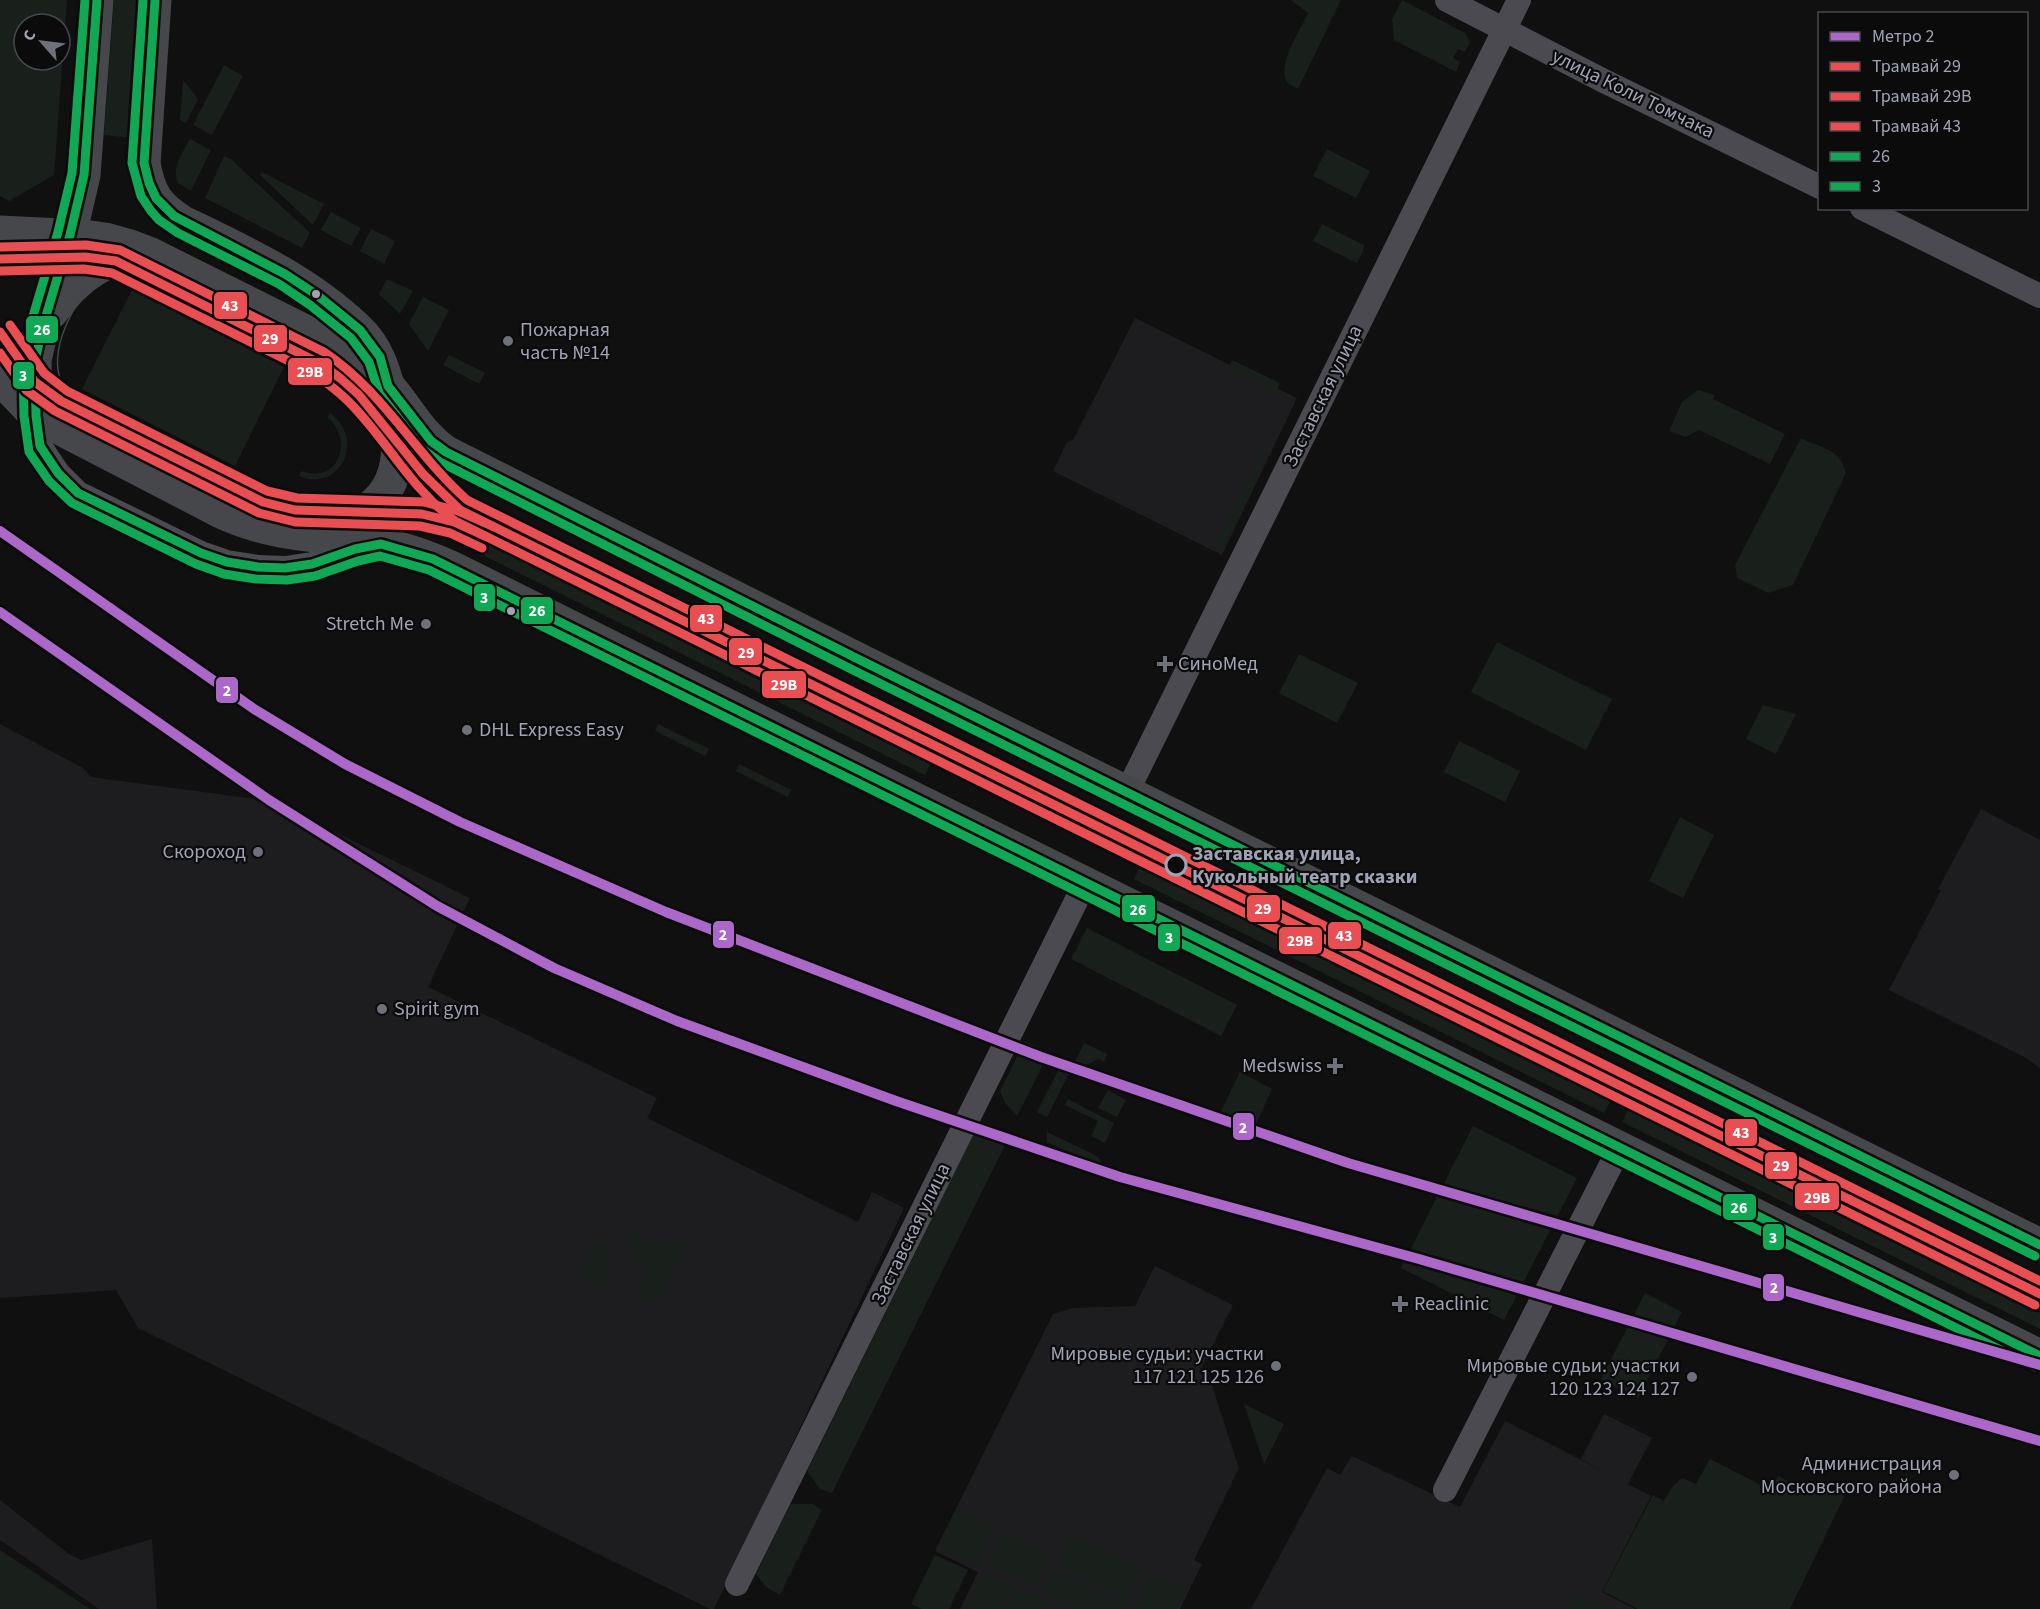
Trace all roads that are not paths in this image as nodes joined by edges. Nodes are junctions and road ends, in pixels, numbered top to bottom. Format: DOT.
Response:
graph roads {
  1 [pos="97,0"];
  2 [pos="155,0"];
  3 [pos="1447,0"];
  4 [pos="1519,0"];
  5 [pos="1504,29"];
  6 [pos="1818,186"];
  7 [pos="1866,210"];
  8 [pos="0,232"];
  9 [pos="70,235"];
  10 [pos="173,266"];
  11 [pos="2040,296"];
  12 [pos="43,326"];
  13 [pos="0,374"];
  14 [pos="388,387"];
  15 [pos="36,416"];
  16 [pos="325,537"];
  17 [pos="381,544"];
  18 [pos="1127,792"];
  19 [pos="1084,883"];
  20 [pos="1619,1149"];
  21 [pos="2040,1245"];
  22 [pos="2040,1356"];
  23 [pos="1445,1491"];
  24 [pos="736,1584"];
  1 -- 9 [label="main road"];
  2 -- 14 [label="main road"];
  3 -- 5 [label="street, улица Коли Томчака"];
  4 -- 5 [label="street, Заставская улица"];
  5 -- 6 [label="street, улица Коли Томчака"];
  5 -- 18 [label="street, Заставская улица"];
  7 -- 11 [label="street"];
  8 -- 9 [label="main road"];
  9 -- 10 [label="main road"];
  9 -- 12 [label="main road"];
  10 -- 12 [label="main road"];
  10 -- 14 [label="main road"];
  12 -- 15 [label="main road"];
  13 -- 15 [label="main road"];
  14 -- 16 [label="main road"];
  14 -- 18 [label="main road"];
  15 -- 16 [label="main road"];
  15 -- 17 [label="street"];
  16 -- 17 [label="main road"];
  17 -- 19 [label="main road"];
  18 -- 21 [label="main road"];
  19 -- 20 [label="main road"];
  19 -- 24 [label="street, Заставская улица"];
  20 -- 22 [label="main road"];
  20 -- 23 [label="street"];
}
